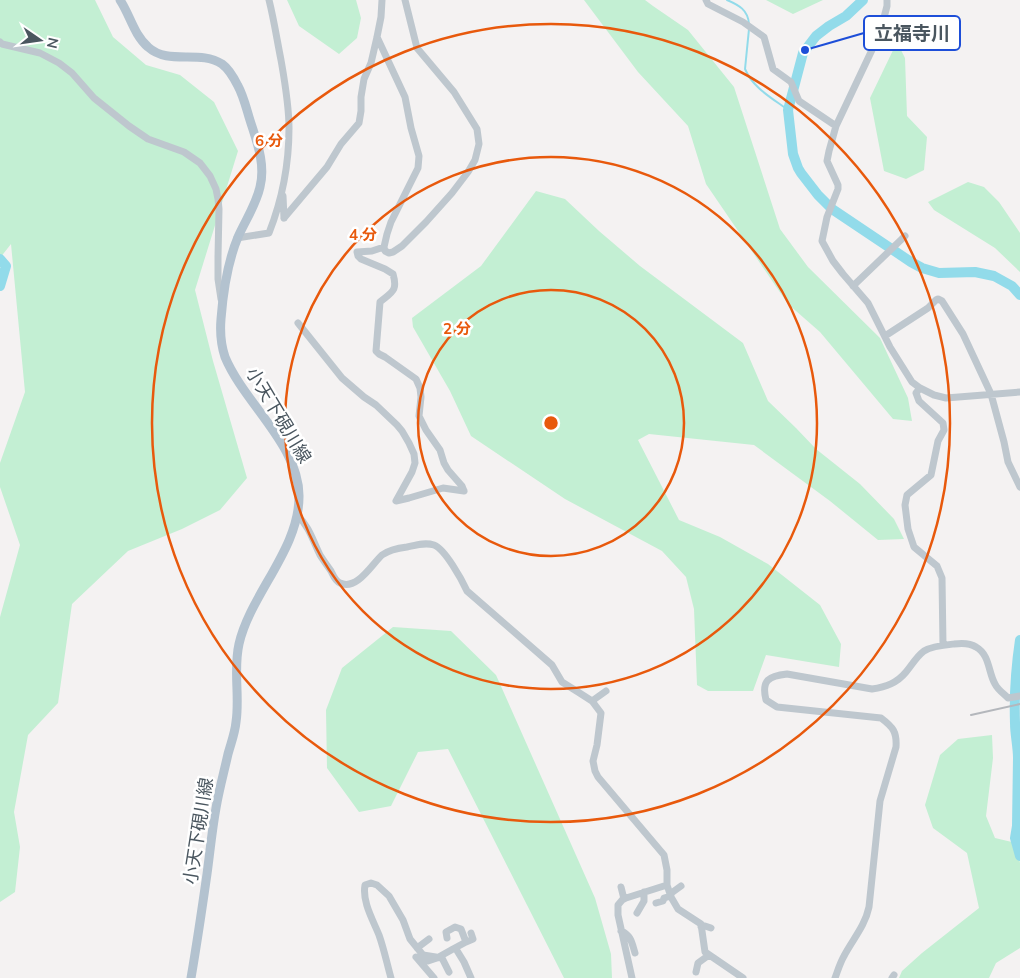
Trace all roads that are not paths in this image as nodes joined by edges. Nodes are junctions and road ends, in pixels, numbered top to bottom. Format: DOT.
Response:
graph roads {
  1 [pos="120,0"];
  2 [pos="269,0"];
  3 [pos="382,0"];
  4 [pos="405,0"];
  5 [pos="706,0"];
  6 [pos="886,0"];
  7 [pos="377,37"];
  8 [pos="0,42"];
  9 [pos="836,126"];
  10 [pos="282,192"];
  11 [pos="905,236"];
  12 [pos="237,238"];
  13 [pos="384,247"];
  14 [pos="852,286"];
  15 [pos="221,320"];
  16 [pos="298,323"];
  17 [pos="884,336"];
  18 [pos="920,388"];
  19 [pos="1020,392"];
  20 [pos="991,394"];
  21 [pos="1020,487"];
  22 [pos="297,515"];
  23 [pos="943,645"];
  24 [pos="606,691"];
  25 [pos="1020,696"];
  26 [pos="592,700"];
  27 [pos="668,885"];
  28 [pos="681,886"];
  29 [pos="621,887"];
  30 [pos="644,892"];
  31 [pos="671,895"];
  32 [pos="624,899"];
  33 [pos="656,903"];
  34 [pos="637,913"];
  35 [pos="702,927"];
  36 [pos="711,928"];
  37 [pos="621,931"];
  38 [pos="471,933"];
  39 [pos="447,938"];
  40 [pos="429,939"];
  41 [pos="466,942"];
  42 [pos="417,948"];
  43 [pos="453,949"];
  44 [pos="635,953"];
  45 [pos="709,955"];
  46 [pos="437,958"];
  47 [pos="449,972"];
  48 [pos="696,972"];
  49 [pos="191,978"];
  50 [pos="391,978"];
  51 [pos="434,978"];
  52 [pos="471,978"];
  53 [pos="632,978"];
  54 [pos="743,978"];
  55 [pos="835,978"];
  1 -- 12 [label="main road, 小天下硯川線"];
  2 -- 10 [label="street"];
  3 -- 7 [label="street"];
  4 -- 13 [label="street"];
  5 -- 9 [label="street"];
  6 -- 9 [label="street"];
  7 -- 10 [label="street"];
  7 -- 13 [label="street"];
  8 -- 15 [label="street"];
  9 -- 14 [label="street"];
  10 -- 12 [label="street"];
  11 -- 14 [label="street"];
  12 -- 15 [label="main road, 小天下硯川線"];
  13 -- 16 [label="street"];
  14 -- 17 [label="street"];
  15 -- 22 [label="main road, 小天下硯川線"];
  17 -- 18 [label="street"];
  17 -- 20 [label="street"];
  18 -- 20 [label="street"];
  18 -- 23 [label="street"];
  19 -- 20 [label="street"];
  20 -- 21 [label="street"];
  22 -- 26 [label="street"];
  22 -- 49 [label="main road, 小天下硯川線"];
  23 -- 25 [label="street"];
  23 -- 55 [label="street"];
  24 -- 26 [label="street"];
  26 -- 27 [label="street"];
  27 -- 30 [label="street"];
  27 -- 31 [label="street"];
  28 -- 31 [label="street"];
  29 -- 32 [label="street"];
  30 -- 32 [label="street"];
  30 -- 34 [label="street"];
  31 -- 33 [label="street"];
  31 -- 35 [label="street"];
  32 -- 37 [label="street"];
  35 -- 36 [label="street"];
  35 -- 45 [label="street"];
  37 -- 44 [label="street"];
  37 -- 53 [label="street"];
  38 -- 41 [label="street"];
  39 -- 41 [label="street"];
  40 -- 42 [label="street"];
  41 -- 43 [label="street"];
  42 -- 46 [label="street"];
  42 -- 50 [label="street"];
  43 -- 46 [label="street"];
  43 -- 52 [label="street"];
  45 -- 48 [label="street"];
  45 -- 54 [label="street"];
  46 -- 47 [label="street"];
  46 -- 51 [label="street"];
}
